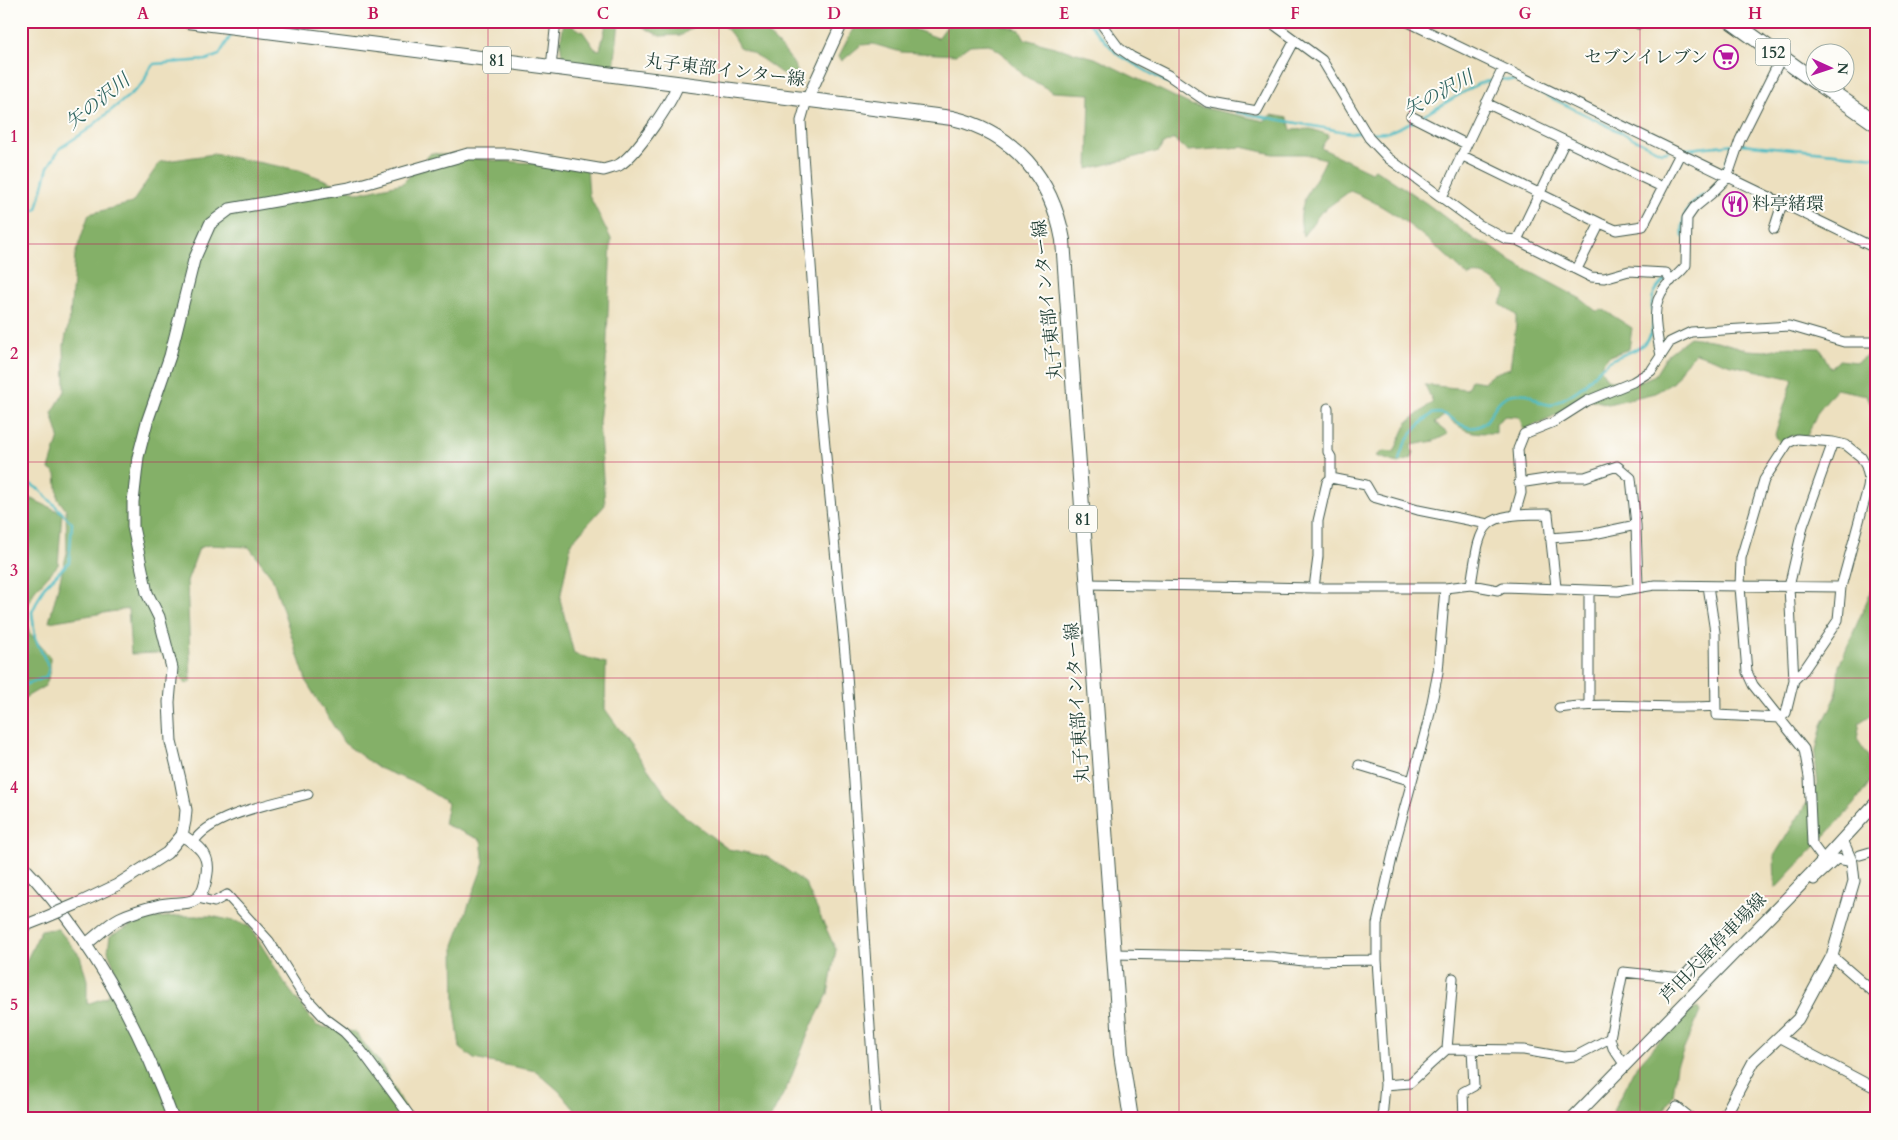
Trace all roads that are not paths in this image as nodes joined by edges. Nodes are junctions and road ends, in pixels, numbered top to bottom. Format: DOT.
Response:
graph roads {
  1 [pos="188,21"];
  2 [pos="556,21"];
  3 [pos="843,21"];
  4 [pos="1099,21"];
  5 [pos="1406,21"];
  6 [pos="1731,21"];
  7 [pos="1276,23"];
  8 [pos="1295,40"];
  9 [pos="1780,58"];
  10 [pos="551,67"];
  11 [pos="1499,75"];
  12 [pos="1806,75"];
  13 [pos="678,84"];
  14 [pos="1831,92"];
  15 [pos="807,100"];
  16 [pos="1486,103"];
  17 [pos="1414,118"];
  18 [pos="1877,124"];
  19 [pos="1565,141"];
  20 [pos="1466,144"];
  21 [pos="1679,153"];
  22 [pos="1461,155"];
  23 [pos="1723,176"];
  24 [pos="1662,187"];
  25 [pos="1541,192"];
  26 [pos="1442,197"];
  27 [pos="1782,204"];
  28 [pos="1600,223"];
  29 [pos="1774,229"];
  30 [pos="1517,240"];
  31 [pos="1877,249"];
  32 [pos="1577,269"];
  33 [pos="1669,278"];
  34 [pos="1877,342"];
  35 [pos="1661,356"];
  36 [pos="1328,408"];
  37 [pos="1833,442"];
  38 [pos="1331,478"];
  39 [pos="1519,483"];
  40 [pos="1515,514"];
  41 [pos="1488,524"];
  42 [pos="1636,525"];
  43 [pos="1550,538"];
  44 [pos="1088,584"];
  45 [pos="1471,585"];
  46 [pos="1708,586"];
  47 [pos="1740,587"];
  48 [pos="1790,587"];
  49 [pos="1314,588"];
  50 [pos="1445,588"];
  51 [pos="1556,588"];
  52 [pos="1638,588"];
  53 [pos="1841,588"];
  54 [pos="1589,591"];
  55 [pos="1794,680"];
  56 [pos="1589,704"];
  57 [pos="1715,706"];
  58 [pos="1559,708"];
  59 [pos="1780,718"];
  60 [pos="1359,765"];
  61 [pos="1412,780"];
  62 [pos="308,794"];
  63 [pos="1877,802"];
  64 [pos="182,835"];
  65 [pos="1842,840"];
  66 [pos="193,843"];
  67 [pos="1877,850"];
  68 [pos="1860,855"];
  69 [pos="1823,859"];
  70 [pos="1848,861"];
  71 [pos="21,864"];
  72 [pos="1810,875"];
  73 [pos="198,898"];
  74 [pos="21,927"];
  75 [pos="86,944"];
  76 [pos="1114,954"];
  77 [pos="1832,956"];
  78 [pos="1377,960"];
  79 [pos="1698,962"];
  80 [pos="1453,978"];
  81 [pos="1877,995"];
  82 [pos="1779,1037"];
  83 [pos="1610,1038"];
  84 [pos="1447,1049"];
  85 [pos="1472,1049"];
  86 [pos="1624,1064"];
  87 [pos="1385,1085"];
  88 [pos="1877,1089"];
  89 [pos="173,1119"];
  90 [pos="412,1119"];
  91 [pos="876,1119"];
  92 [pos="1131,1119"];
  93 [pos="1382,1119"];
  94 [pos="1464,1119"];
  95 [pos="1572,1119"];
  96 [pos="1668,1119"];
  97 [pos="1692,1119"];
  98 [pos="1723,1119"];
  1 -- 10 [label="main road, 丸子東部インター線 / 81"];
  2 -- 10 [label="street"];
  3 -- 15 [label="street"];
  4 -- 8 [label="street"];
  5 -- 11 [label="street"];
  6 -- 9 [label="highway, 152"];
  7 -- 8 [label="street"];
  8 -- 26 [label="street"];
  9 -- 12 [label="highway, 152"];
  9 -- 23 [label="street"];
  10 -- 13 [label="main road, 丸子東部インター線 / 81"];
  11 -- 16 [label="street"];
  11 -- 21 [label="street"];
  13 -- 15 [label="main road, 丸子東部インター線 / 81"];
  13 -- 64 [label="street"];
  14 -- 18 [label="highway, 152"];
  15 -- 44 [label="main road, 丸子東部インター線 / 81"];
  15 -- 91 [label="street"];
  16 -- 19 [label="street"];
  16 -- 20 [label="street"];
  17 -- 20 [label="street"];
  19 -- 24 [label="street"];
  19 -- 25 [label="street"];
  20 -- 22 [label="street"];
  21 -- 23 [label="street"];
  21 -- 24 [label="street"];
  22 -- 25 [label="street"];
  22 -- 26 [label="street"];
  23 -- 27 [label="street"];
  23 -- 33 [label="street"];
  24 -- 28 [label="street"];
  25 -- 28 [label="street"];
  25 -- 30 [label="street"];
  26 -- 30 [label="street"];
  27 -- 29 [label="street"];
  27 -- 31 [label="street"];
  28 -- 32 [label="street"];
  30 -- 32 [label="street"];
  32 -- 33 [label="street"];
  33 -- 35 [label="street"];
  34 -- 35 [label="street"];
  35 -- 39 [label="street"];
  36 -- 38 [label="street"];
  37 -- 47 [label="street"];
  37 -- 48 [label="street"];
  37 -- 53 [label="street"];
  38 -- 41 [label="street"];
  38 -- 49 [label="street"];
  39 -- 40 [label="street"];
  39 -- 42 [label="street"];
  40 -- 41 [label="street"];
  40 -- 43 [label="street"];
  41 -- 45 [label="street"];
  42 -- 43 [label="street"];
  42 -- 52 [label="street"];
  43 -- 51 [label="street"];
  44 -- 49 [label="street"];
  44 -- 76 [label="main road, 丸子東部インター線 / 81"];
  45 -- 50 [label="street"];
  45 -- 51 [label="street"];
  46 -- 47 [label="street"];
  46 -- 52 [label="street"];
  46 -- 57 [label="street"];
  47 -- 48 [label="street"];
  47 -- 59 [label="street"];
  48 -- 53 [label="street"];
  48 -- 55 [label="street"];
  49 -- 50 [label="street"];
  50 -- 61 [label="street"];
  51 -- 54 [label="street"];
  52 -- 54 [label="street"];
  53 -- 55 [label="street"];
  54 -- 56 [label="street"];
  55 -- 59 [label="street"];
  56 -- 57 [label="street"];
  56 -- 58 [label="street"];
  57 -- 59 [label="street"];
  59 -- 69 [label="street"];
  60 -- 61 [label="street"];
  61 -- 78 [label="street"];
  62 -- 66 [label="street"];
  63 -- 65 [label="main road, 芦田大屋停車場線"];
  64 -- 66 [label="street"];
  64 -- 74 [label="street, bridge"];
  65 -- 69 [label="main road, 芦田大屋停車場線"];
  65 -- 77 [label="street"];
  66 -- 73 [label="street"];
  67 -- 68 [label="street"];
  69 -- 72 [label="main road, 芦田大屋停車場線"];
  70 -- 72 [label="street"];
  71 -- 75 [label="street"];
  72 -- 86 [label="main road, 芦田大屋停車場線"];
  73 -- 75 [label="street"];
  73 -- 90 [label="street"];
  75 -- 89 [label="street"];
  76 -- 78 [label="street"];
  76 -- 92 [label="main road, 丸子東部インター線 / 81"];
  77 -- 81 [label="street"];
  77 -- 82 [label="street"];
  78 -- 87 [label="street"];
  79 -- 83 [label="street"];
  80 -- 84 [label="street"];
  82 -- 88 [label="street"];
  82 -- 98 [label="street"];
  83 -- 85 [label="street"];
  83 -- 86 [label="street"];
  84 -- 85 [label="street"];
  84 -- 87 [label="street"];
  85 -- 94 [label="street"];
  86 -- 95 [label="main road, 芦田大屋停車場線"];
  87 -- 93 [label="street"];
  96 -- 97 [label="street"];
}
